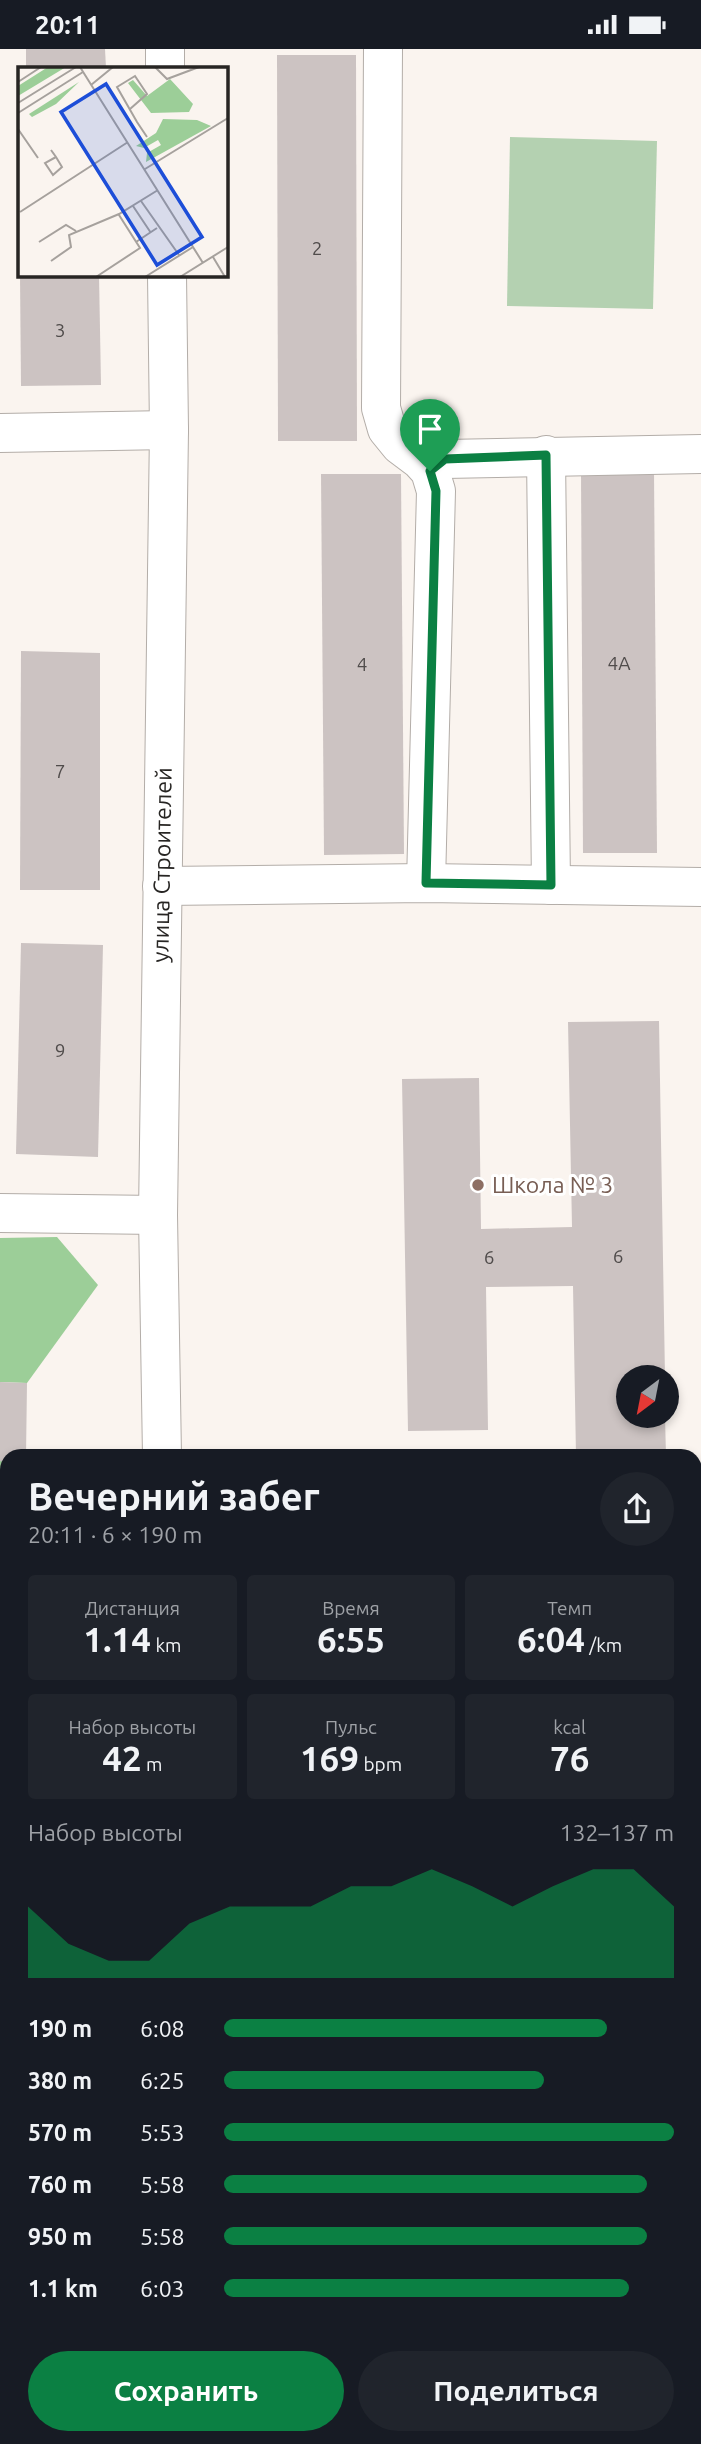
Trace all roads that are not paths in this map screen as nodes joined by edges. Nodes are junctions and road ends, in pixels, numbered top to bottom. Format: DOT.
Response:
graph roads {
  1 [pos="165,49"];
  2 [pos="383,49"];
  3 [pos="165,67"];
  4 [pos="167,277"];
  5 [pos="169,430"];
  6 [pos="0,433"];
  7 [pos="701,454"];
  8 [pos="546,455"];
  9 [pos="430,471"];
  10 [pos="426,883"];
  11 [pos="551,885"];
  12 [pos="162,886"];
  13 [pos="701,887"];
  14 [pos="0,1213"];
  15 [pos="158,1215"];
  16 [pos="162,1449"];
  1 -- 3 [label="street"];
  2 -- 9 [label="street"];
  4 -- 5 [label="street, улица Строителей"];
  5 -- 6 [label="street"];
  5 -- 12 [label="street, улица Строителей"];
  7 -- 8 [label="street"];
  8 -- 9 [label="street"];
  8 -- 11 [label="street"];
  9 -- 10 [label="street"];
  10 -- 11 [label="street"];
  10 -- 12 [label="street"];
  11 -- 13 [label="street"];
  12 -- 15 [label="street, улица Строителей"];
  14 -- 15 [label="street"];
  15 -- 16 [label="street, улица Строителей"];
}
